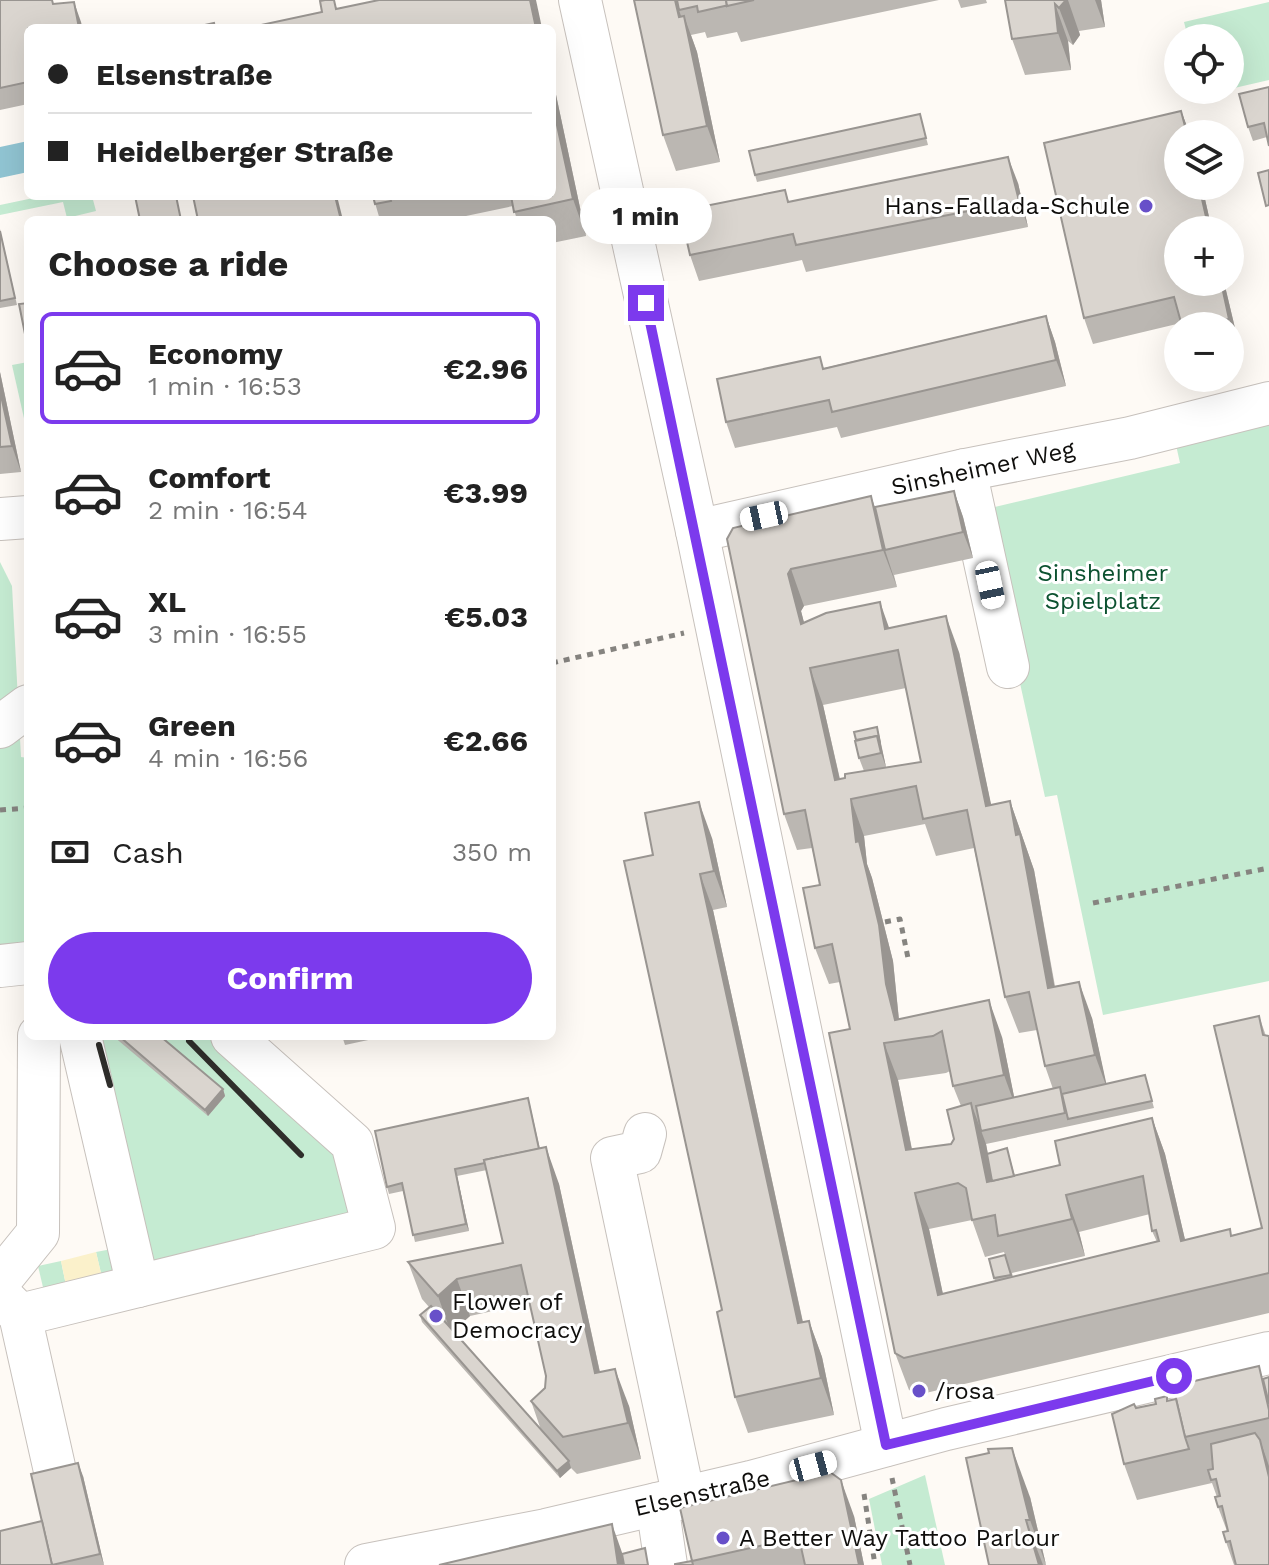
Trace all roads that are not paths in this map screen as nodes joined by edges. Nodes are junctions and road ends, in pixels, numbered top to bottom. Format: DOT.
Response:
graph roads {
  1 [pos="580,0"];
  2 [pos="1269,403"];
  3 [pos="965,470"];
  4 [pos="697,531"];
  5 [pos="1008,667"];
  6 [pos="24,963"];
  7 [pos="0,966"];
  8 [pos="39,1040"];
  9 [pos="81,1040"];
  10 [pos="236,1040"];
  11 [pos="645,1134"];
  12 [pos="138,1286"];
  13 [pos="7,1297"];
  14 [pos="1269,1353"];
  15 [pos="886,1445"];
  16 [pos="55,1471"];
  17 [pos="670,1501"];
  18 [pos="366,1565"];
  19 [pos="666,1565"];
  1 -- 4 [label="street"];
  2 -- 3 [label="street, Sinsheimer Weg"];
  3 -- 4 [label="street, Sinsheimer Weg"];
  3 -- 5 [label="street"];
  4 -- 15 [label="street"];
  6 -- 7 [label="street"];
  8 -- 13 [label="street"];
  9 -- 12 [label="street"];
  10 -- 12 [label="street"];
  11 -- 17 [label="street"];
  12 -- 13 [label="street"];
  13 -- 16 [label="street"];
  14 -- 15 [label="street, Elsenstraße"];
  15 -- 17 [label="street, Elsenstraße"];
  17 -- 18 [label="street, Elsenstraße"];
  17 -- 19 [label="street"];
}
